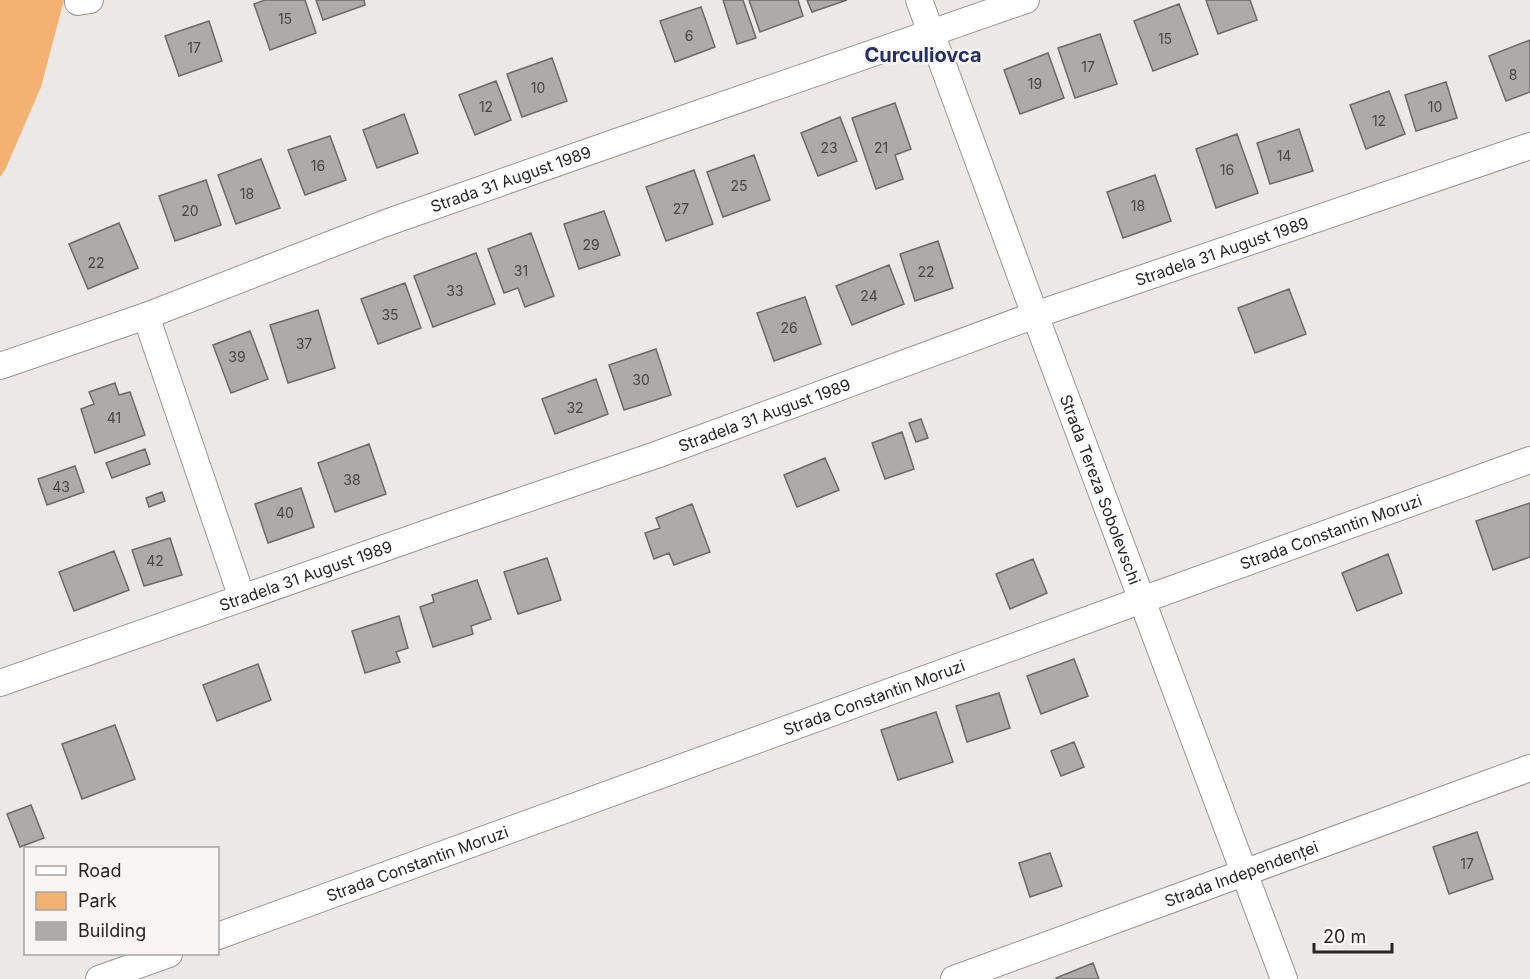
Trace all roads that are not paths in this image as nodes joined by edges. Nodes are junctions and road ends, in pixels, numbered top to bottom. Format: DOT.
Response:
graph roads {
  1 [pos="919,0"];
  2 [pos="1026,0"];
  3 [pos="932,33"];
  4 [pos="1530,146"];
  5 [pos="1035,315"];
  6 [pos="146,316"];
  7 [pos="0,366"];
  8 [pos="1530,460"];
  9 [pos="242,598"];
  10 [pos="1142,600"];
  11 [pos="0,684"];
  12 [pos="1530,768"];
  13 [pos="1245,872"];
  14 [pos="219,936"];
  15 [pos="167,955"];
  16 [pos="99,979"];
  17 [pos="954,979"];
  18 [pos="1284,979"];
  1 -- 3 [label="street, Strada Tereza Sobolevschi"];
  2 -- 3 [label="street, Strada 31 August 1989"];
  3 -- 5 [label="street, Strada Tereza Sobolevschi"];
  3 -- 6 [label="street, Strada 31 August 1989"];
  4 -- 5 [label="street, Stradela 31 August 1989"];
  5 -- 9 [label="street, Stradela 31 August 1989"];
  5 -- 10 [label="street, Strada Tereza Sobolevschi"];
  6 -- 7 [label="street, Strada 31 August 1989"];
  6 -- 9 [label="street"];
  8 -- 10 [label="street, Strada Constantin Moruzi"];
  9 -- 11 [label="street, Stradela 31 August 1989"];
  10 -- 13 [label="street, Strada Tereza Sobolevschi"];
  10 -- 14 [label="street, Strada Constantin Moruzi"];
  12 -- 13 [label="street, Strada Independenței"];
  13 -- 17 [label="street, Strada Independenței"];
  13 -- 18 [label="street, Strada Tereza Sobolevschi"];
  15 -- 16 [label="street"];
}
